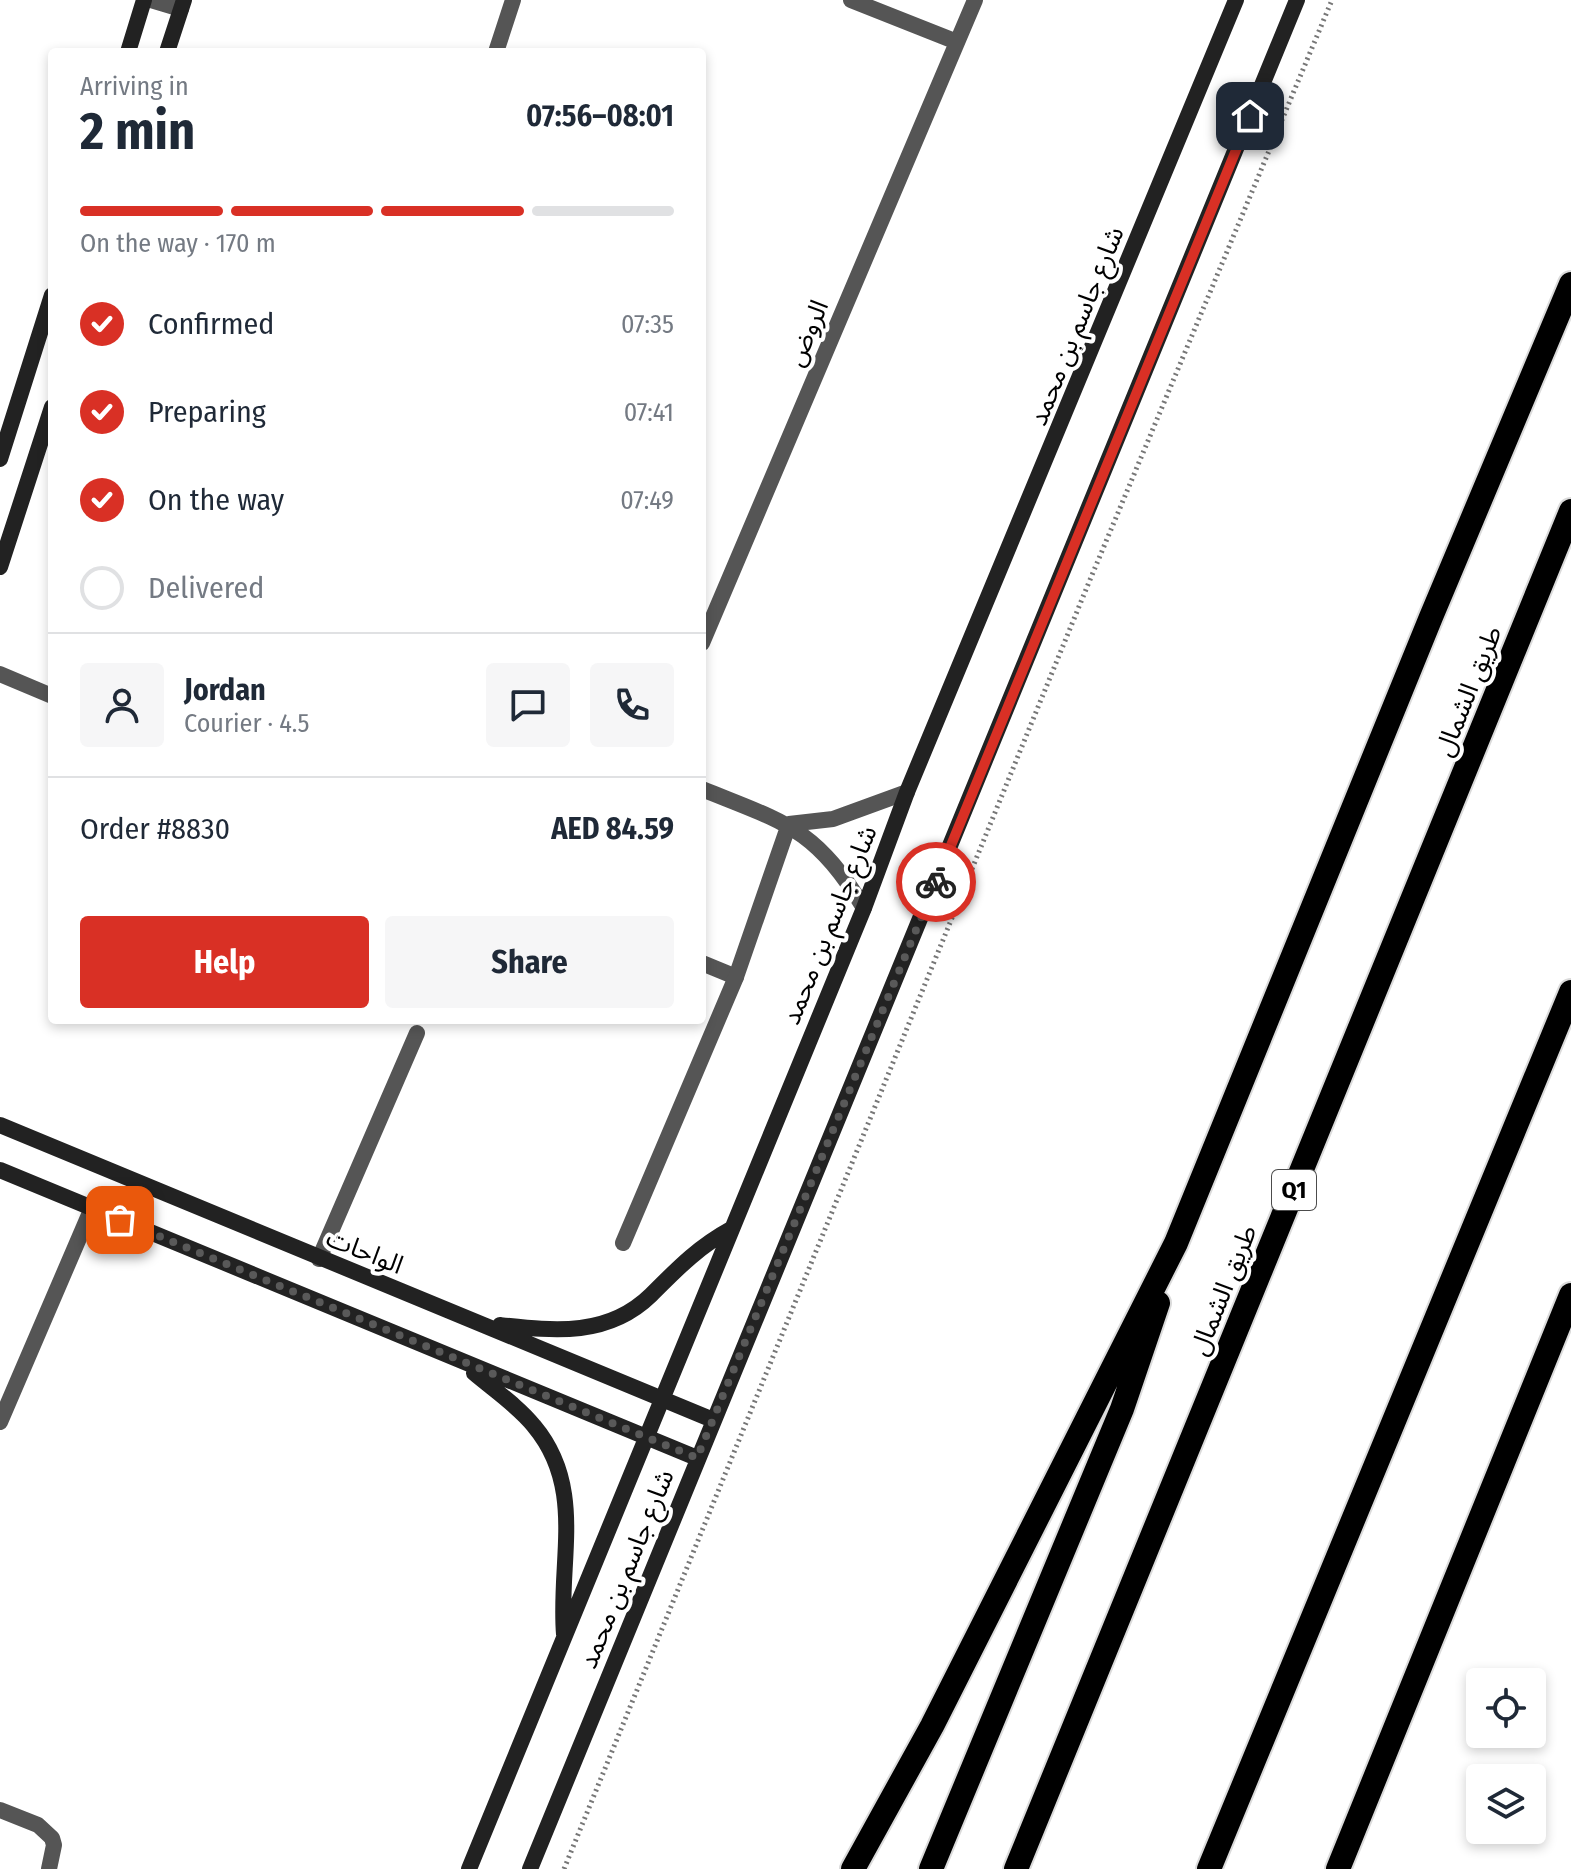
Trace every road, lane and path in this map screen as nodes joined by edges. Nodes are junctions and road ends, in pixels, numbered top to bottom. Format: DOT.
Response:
graph roads {
  1 [pos="144,0"];
  2 [pos="151,0"];
  3 [pos="513,0"];
  4 [pos="851,0"];
  5 [pos="975,0"];
  6 [pos="1236,0"];
  7 [pos="1297,0"];
  8 [pos="1332,0"];
  9 [pos="182,5"];
  10 [pos="957,42"];
  11 [pos="129,48"];
  12 [pos="168,48"];
  13 [pos="497,48"];
  14 [pos="1571,284"];
  15 [pos="48,308"];
  16 [pos="48,419"];
  17 [pos="0,459"];
  18 [pos="1571,511"];
  19 [pos="0,567"];
  20 [pos="706,634"];
  21 [pos="0,674"];
  22 [pos="48,694"];
  23 [pos="706,791"];
  24 [pos="907,792"];
  25 [pos="789,824"];
  26 [pos="864,908"];
  27 [pos="706,965"];
  28 [pos="736,977"];
  29 [pos="1571,992"];
  30 [pos="417,1033"];
  31 [pos="0,1125"];
  32 [pos="0,1170"];
  33 [pos="92,1208"];
  34 [pos="731,1229"];
  35 [pos="623,1243"];
  36 [pos="1176,1243"];
  37 [pos="319,1259"];
  38 [pos="1570,1298"];
  39 [pos="479,1322"];
  40 [pos="464,1364"];
  41 [pos="662,1399"];
  42 [pos="713,1420"];
  43 [pos="0,1422"];
  44 [pos="646,1438"];
  45 [pos="697,1458"];
  46 [pos="564,1638"];
  47 [pos="0,1810"];
  48 [pos="49,1869"];
  49 [pos="469,1869"];
  50 [pos="530,1869"];
  51 [pos="564,1869"];
  52 [pos="853,1869"];
  53 [pos="931,1869"];
  54 [pos="1016,1869"];
  55 [pos="1209,1869"];
  56 [pos="1338,1869"];
  1 -- 11 [label="main road"];
  2 -- 9 [label="street"];
  3 -- 13 [label="street"];
  4 -- 10 [label="street"];
  5 -- 10 [label="street, الروض"];
  6 -- 24 [label="main road, شارع جاسم بن محمد"];
  7 -- 42 [label="main road, شارع جاسم بن محمد"];
  8 -- 51 [label="path"];
  9 -- 12 [label="main road"];
  10 -- 20 [label="street, الروض"];
  14 -- 36 [label="highway"];
  15 -- 17 [label="main road"];
  16 -- 19 [label="main road"];
  18 -- 54 [label="highway, طريق الشمال / Q1"];
  21 -- 22 [label="street"];
  23 -- 25 [label="street"];
  24 -- 25 [label="street"];
  24 -- 26 [label="main road, شارع جاسم بن محمد"];
  25 -- 26 [label="street"];
  25 -- 28 [label="street"];
  26 -- 34 [label="main road, شارع جاسم بن محمد"];
  27 -- 28 [label="street"];
  28 -- 35 [label="street"];
  29 -- 55 [label="highway"];
  30 -- 37 [label="street"];
  31 -- 37 [label="main road, الواحات"];
  32 -- 33 [label="main road"];
  33 -- 40 [label="main road"];
  33 -- 43 [label="street"];
  34 -- 39 [label="main road"];
  34 -- 41 [label="main road, شارع جاسم بن محمد"];
  36 -- 52 [label="highway"];
  36 -- 53 [label="highway"];
  37 -- 39 [label="main road, الواحات"];
  38 -- 56 [label="highway"];
  39 -- 41 [label="main road, الواحات"];
  40 -- 44 [label="main road"];
  40 -- 46 [label="main road"];
  41 -- 42 [label="main road, الواحات"];
  41 -- 44 [label="main road, شارع جاسم بن محمد"];
  42 -- 45 [label="main road, شارع جاسم بن محمد"];
  44 -- 45 [label="main road"];
  44 -- 46 [label="main road, شارع جاسم بن محمد"];
  45 -- 50 [label="main road, شارع جاسم بن محمد"];
  46 -- 49 [label="main road, شارع جاسم بن محمد"];
  47 -- 48 [label="street"];
}
